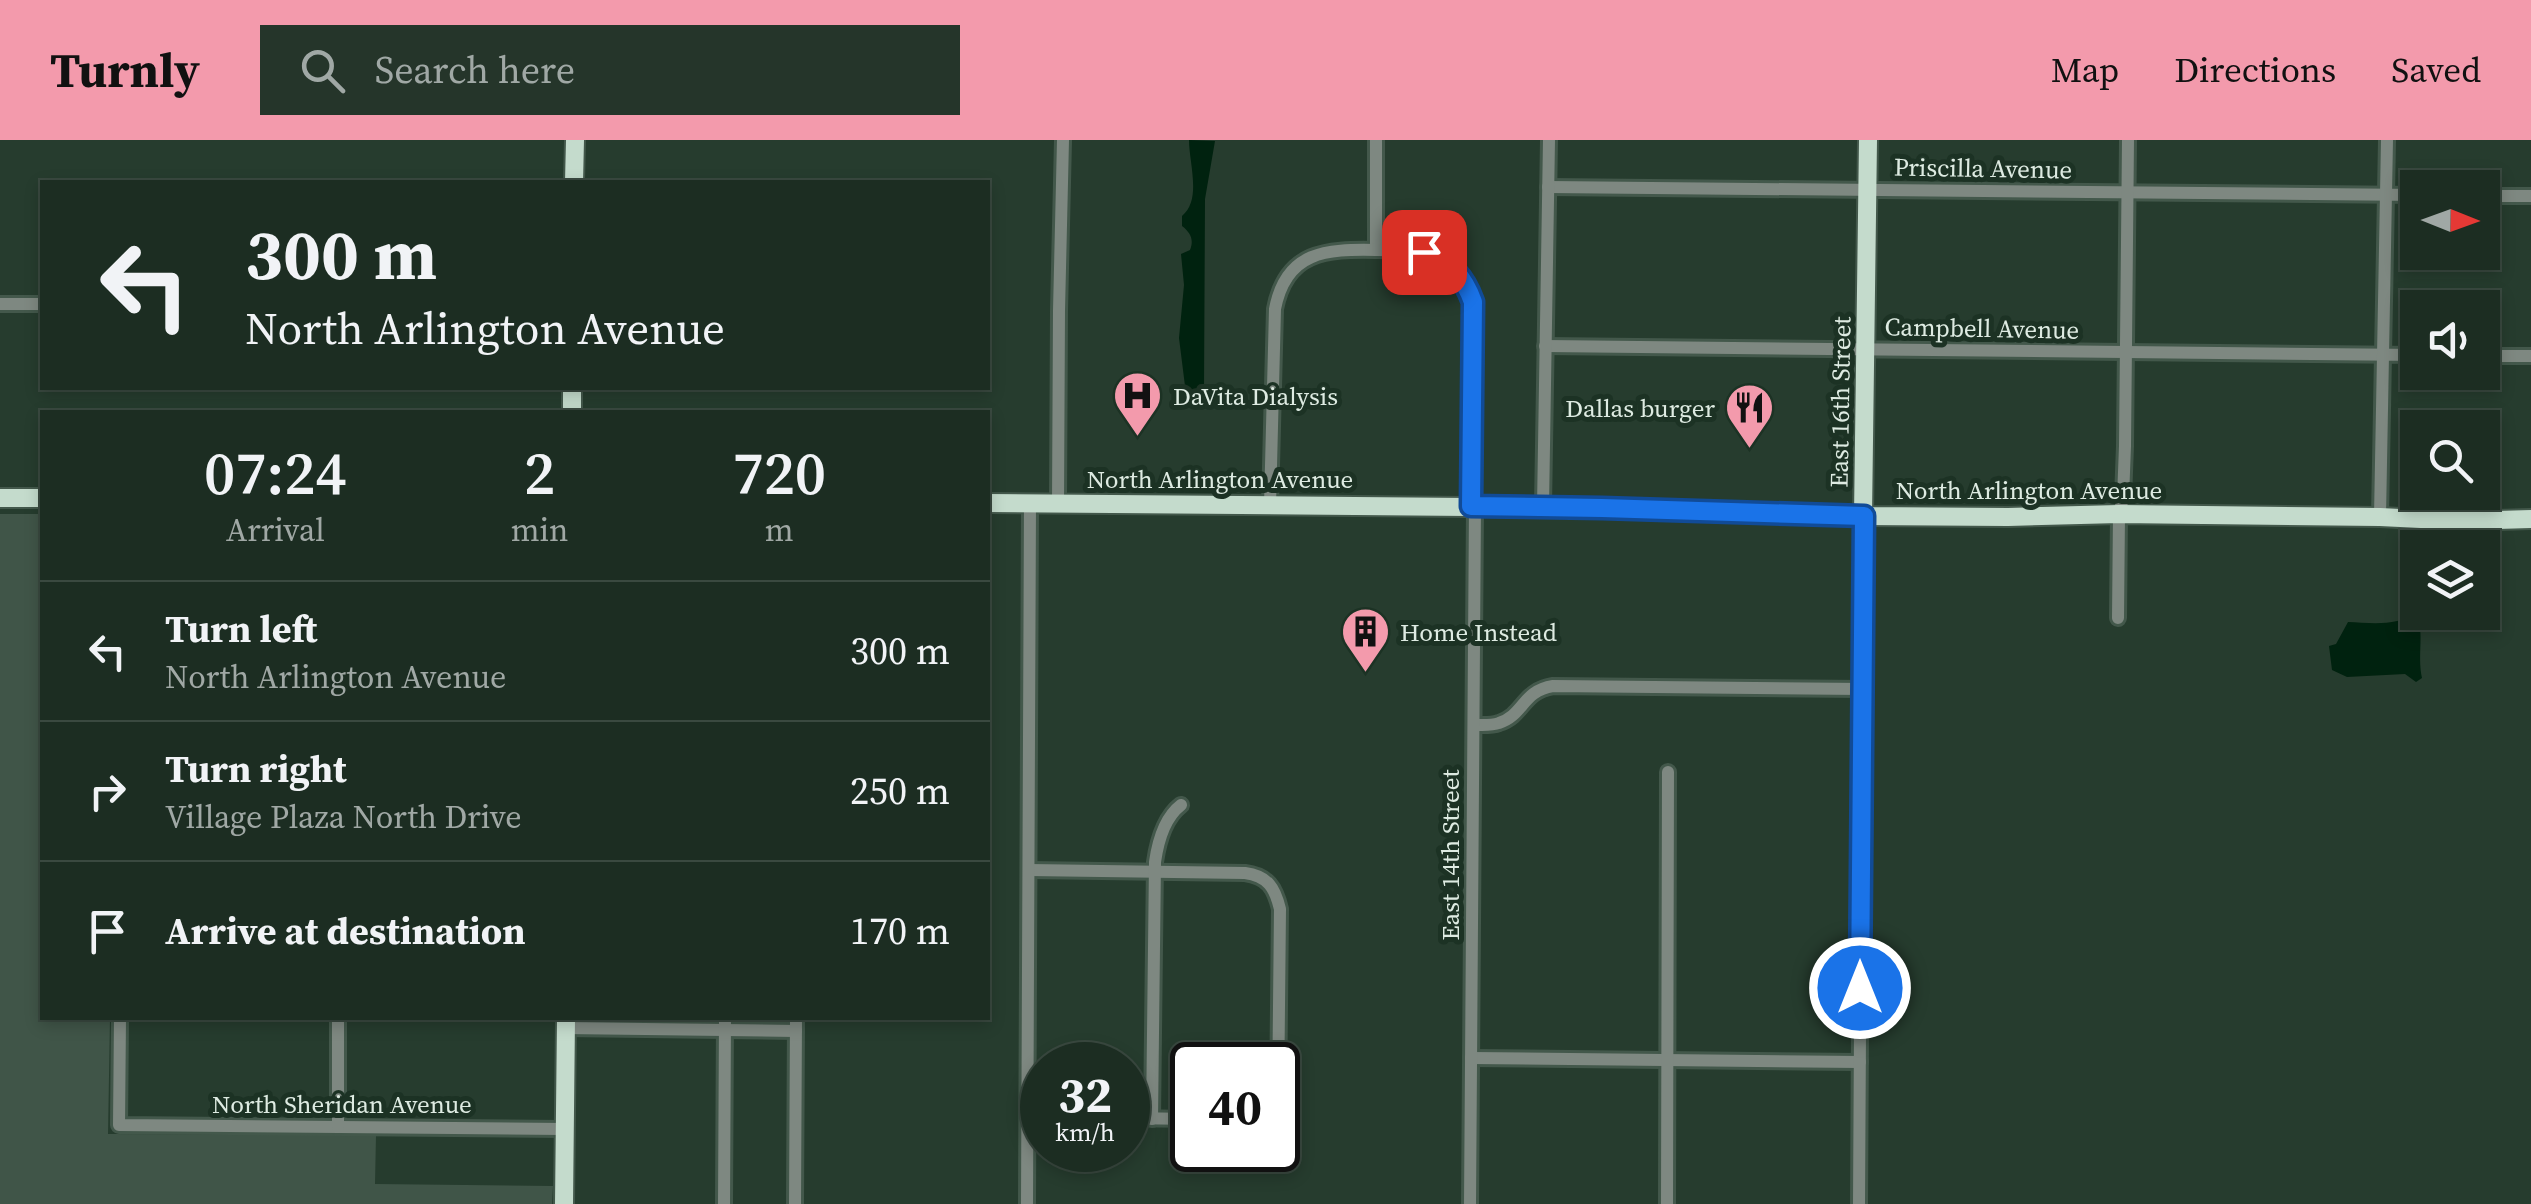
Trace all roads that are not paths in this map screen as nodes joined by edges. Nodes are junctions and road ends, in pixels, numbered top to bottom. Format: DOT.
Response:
graph roads {
  1 [pos="575,140"];
  2 [pos="1063,140"];
  3 [pos="1376,140"];
  4 [pos="1549,140"];
  5 [pos="1868,140"];
  6 [pos="2128,140"];
  7 [pos="2387,140"];
  8 [pos="574,180"];
  9 [pos="1548,188"];
  10 [pos="1868,190"];
  11 [pos="2128,192"];
  12 [pos="2386,194"];
  13 [pos="2400,194"];
  14 [pos="2500,196"];
  15 [pos="2531,196"];
  16 [pos="1376,250"];
  17 [pos="0,304"];
  18 [pos="40,304"];
  19 [pos="1545,346"];
  20 [pos="1866,350"];
  21 [pos="2126,352"];
  22 [pos="2384,355"];
  23 [pos="2400,355"];
  24 [pos="2500,356"];
  25 [pos="2531,356"];
  26 [pos="0,498"];
  27 [pos="40,498"];
  28 [pos="990,503"];
  29 [pos="1030,504"];
  30 [pos="1058,504"];
  31 [pos="1270,505"];
  32 [pos="1473,506"];
  33 [pos="1543,507"];
  34 [pos="2119,514"];
  35 [pos="1864,516"];
  36 [pos="2380,518"];
  37 [pos="2531,519"];
  38 [pos="2118,618"];
  39 [pos="1862,689"];
  40 [pos="1474,724"];
  41 [pos="1668,772"];
  42 [pos="1181,805"];
  43 [pos="1029,870"];
  44 [pos="1154,872"];
  45 [pos="120,1020"];
  46 [pos="338,1020"];
  47 [pos="566,1023"];
  48 [pos="725,1024"];
  49 [pos="796,1024"];
  50 [pos="1033,1042"];
  51 [pos="1279,1042"];
  52 [pos="1471,1058"];
  53 [pos="1667,1060"];
  54 [pos="1860,1062"];
  55 [pos="1152,1119"];
  56 [pos="1170,1119"];
  57 [pos="338,1127"];
  58 [pos="564,1129"];
  59 [pos="1030,1172"];
  60 [pos="564,1204"];
  61 [pos="724,1204"];
  62 [pos="795,1204"];
  63 [pos="1027,1204"];
  64 [pos="1470,1204"];
  65 [pos="1667,1204"];
  66 [pos="1859,1204"];
  1 -- 8 [label="main road"];
  2 -- 30 [label="street"];
  3 -- 16 [label="street"];
  4 -- 9 [label="street"];
  5 -- 10 [label="main road, East 16th Street"];
  6 -- 11 [label="street"];
  7 -- 12 [label="street"];
  9 -- 10 [label="street, Priscilla Avenue"];
  9 -- 19 [label="street"];
  10 -- 11 [label="street, Priscilla Avenue"];
  10 -- 20 [label="main road, East 16th Street"];
  11 -- 12 [label="street, Priscilla Avenue"];
  11 -- 21 [label="street"];
  12 -- 13 [label="street, Priscilla Avenue"];
  12 -- 22 [label="street"];
  14 -- 15 [label="street"];
  16 -- 31 [label="street, East 14th Street"];
  16 -- 32 [label="street, East 14th Street"];
  17 -- 18 [label="street"];
  19 -- 20 [label="street, Campbell Avenue"];
  19 -- 33 [label="street"];
  20 -- 21 [label="street, Campbell Avenue"];
  20 -- 35 [label="main road, East 16th Street"];
  21 -- 22 [label="street, Campbell Avenue"];
  21 -- 34 [label="street"];
  22 -- 23 [label="street, Campbell Avenue"];
  22 -- 36 [label="street"];
  24 -- 25 [label="street"];
  26 -- 27 [label="main road"];
  28 -- 29 [label="main road, North Arlington Avenue"];
  29 -- 30 [label="main road, North Arlington Avenue"];
  29 -- 43 [label="street"];
  30 -- 31 [label="main road, North Arlington Avenue"];
  31 -- 32 [label="main road, North Arlington Avenue"];
  32 -- 33 [label="main road, North Arlington Avenue"];
  32 -- 40 [label="street, East 14th Street"];
  33 -- 35 [label="main road, North Arlington Avenue"];
  34 -- 35 [label="main road, North Arlington Avenue"];
  34 -- 36 [label="main road, North Arlington Avenue"];
  34 -- 38 [label="street"];
  35 -- 39 [label="street, East 16th Street"];
  36 -- 37 [label="main road, North Arlington Avenue"];
  39 -- 40 [label="street"];
  39 -- 54 [label="street, East 16th Street"];
  40 -- 52 [label="street, East 14th Street"];
  41 -- 53 [label="street"];
  42 -- 44 [label="street"];
  43 -- 44 [label="street"];
  43 -- 50 [label="street"];
  44 -- 51 [label="street"];
  44 -- 55 [label="street"];
  45 -- 57 [label="street, North Sheridan Avenue"];
  46 -- 57 [label="street"];
  47 -- 48 [label="street"];
  47 -- 58 [label="main road"];
  48 -- 49 [label="street"];
  48 -- 61 [label="street"];
  49 -- 62 [label="street"];
  52 -- 53 [label="street"];
  52 -- 64 [label="street, East 14th Street"];
  53 -- 54 [label="street"];
  53 -- 65 [label="street"];
  54 -- 66 [label="street, East 16th Street"];
  55 -- 56 [label="street"];
  57 -- 58 [label="street, North Sheridan Avenue"];
  58 -- 60 [label="main road"];
  59 -- 63 [label="street"];
}
